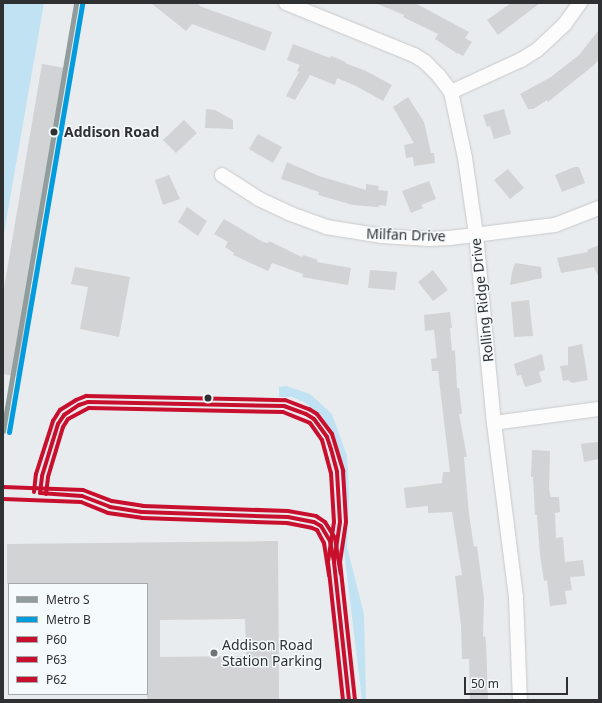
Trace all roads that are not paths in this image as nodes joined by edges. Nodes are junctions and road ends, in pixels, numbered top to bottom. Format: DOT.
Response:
graph roads {
  1 [pos="286,3"];
  2 [pos="580,3"];
  3 [pos="451,92"];
  4 [pos="222,175"];
  5 [pos="599,208"];
  6 [pos="476,234"];
  7 [pos="599,409"];
  8 [pos="494,423"];
  9 [pos="520,700"];
  1 -- 3 [label="street, Rolling Ridge Drive"];
  2 -- 3 [label="street"];
  3 -- 6 [label="street, Rolling Ridge Drive"];
  4 -- 6 [label="street, Milfan Drive"];
  5 -- 6 [label="street, Milfan Drive"];
  6 -- 8 [label="street, Rolling Ridge Drive"];
  7 -- 8 [label="street"];
  8 -- 9 [label="street, Rolling Ridge Drive"];
}
